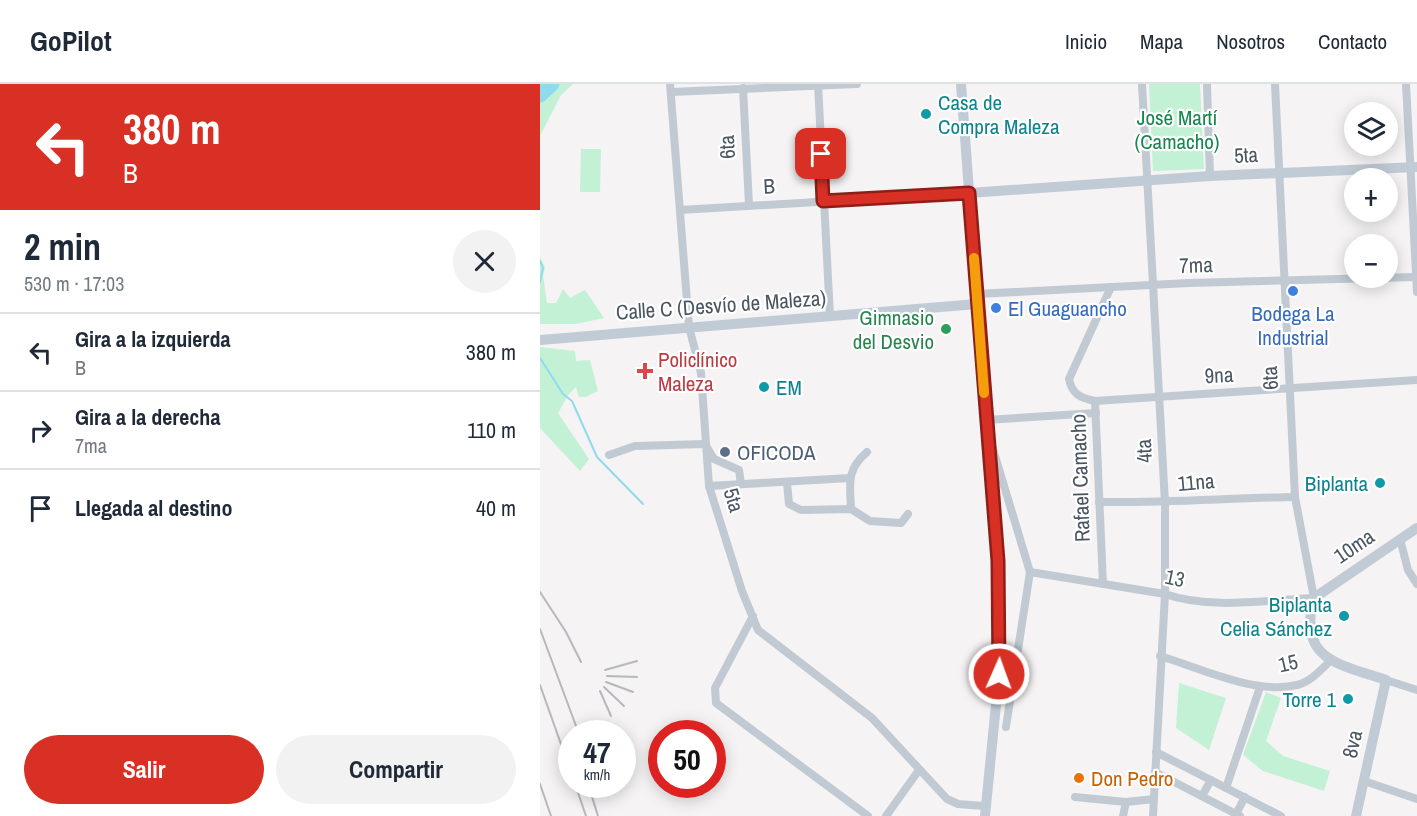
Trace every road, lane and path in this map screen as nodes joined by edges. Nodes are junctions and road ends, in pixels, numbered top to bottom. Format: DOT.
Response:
graph roads {
  1 [pos="857,84"];
  2 [pos="961,84"];
  3 [pos="1142,84"];
  4 [pos="1207,84"];
  5 [pos="1275,84"];
  6 [pos="1406,84"];
  7 [pos="818,85"];
  8 [pos="670,88"];
  9 [pos="743,88"];
  10 [pos="1414,167"];
  11 [pos="1280,172"];
  12 [pos="1210,176"];
  13 [pos="1145,180"];
  14 [pos="969,193"];
  15 [pos="823,201"];
  16 [pos="749,205"];
  17 [pos="680,210"];
  18 [pos="1417,277"];
  19 [pos="1285,281"];
  20 [pos="1153,284"];
  21 [pos="1110,287"];
  22 [pos="1417,292"];
  23 [pos="977,299"];
  24 [pos="830,316"];
  25 [pos="688,327"];
  26 [pos="540,340"];
  27 [pos="1417,380"];
  28 [pos="1290,389"];
  29 [pos="1160,396"];
  30 [pos="1095,401"];
  31 [pos="1096,413"];
  32 [pos="986,426"];
  33 [pos="705,444"];
  34 [pos="867,452"];
  35 [pos="609,455"];
  36 [pos="850,478"];
  37 [pos="787,483"];
  38 [pos="741,484"];
  39 [pos="709,486"];
  40 [pos="1295,497"];
  41 [pos="1099,502"];
  42 [pos="1165,503"];
  43 [pos="851,510"];
  44 [pos="908,514"];
  45 [pos="1417,528"];
  46 [pos="1400,539"];
  47 [pos="1030,572"];
  48 [pos="1102,584"];
  49 [pos="1417,584"];
  50 [pos="1165,594"];
  51 [pos="1314,598"];
  52 [pos="753,616"];
  53 [pos="1161,656"];
  54 [pos="1330,661"];
  55 [pos="1386,680"];
  56 [pos="1260,687"];
  57 [pos="1417,690"];
  58 [pos="1006,727"];
  59 [pos="1156,752"];
  60 [pos="919,770"];
  61 [pos="1155,772"];
  62 [pos="1210,780"];
  63 [pos="1364,781"];
  64 [pos="1226,788"];
  65 [pos="1202,796"];
  66 [pos="1075,797"];
  67 [pos="1245,797"];
  68 [pos="1154,799"];
  69 [pos="1417,799"];
  70 [pos="1126,802"];
  71 [pos="985,811"];
  72 [pos="1238,815"];
  73 [pos="868,816"];
  74 [pos="886,816"];
  75 [pos="1124,816"];
  76 [pos="1153,816"];
  77 [pos="1281,816"];
  78 [pos="1356,816"];
  1 -- 7 [label="street"];
  2 -- 14 [label="street"];
  3 -- 13 [label="street, 4ta"];
  4 -- 12 [label="street"];
  5 -- 11 [label="street, 6ta"];
  6 -- 10 [label="street"];
  7 -- 9 [label="street"];
  7 -- 15 [label="street"];
  8 -- 9 [label="street"];
  8 -- 17 [label="street, 5ta"];
  9 -- 16 [label="street, 6ta"];
  10 -- 11 [label="street, 5ta"];
  10 -- 18 [label="street"];
  11 -- 12 [label="street, 5ta"];
  11 -- 19 [label="street, 6ta"];
  12 -- 13 [label="street, 5ta"];
  13 -- 14 [label="street, 5ta"];
  13 -- 20 [label="street, 4ta"];
  14 -- 15 [label="street, B"];
  14 -- 23 [label="street"];
  15 -- 16 [label="street, B"];
  15 -- 24 [label="street"];
  16 -- 17 [label="street, B"];
  17 -- 25 [label="street, 5ta"];
  18 -- 19 [label="street, 7ma"];
  18 -- 22 [label="street"];
  19 -- 20 [label="street, 7ma"];
  19 -- 28 [label="street, 6ta"];
  20 -- 21 [label="street, 7ma"];
  20 -- 29 [label="street, 4ta"];
  21 -- 23 [label="street, 7ma"];
  21 -- 30 [label="street, Rafael Camacho"];
  23 -- 24 [label="street, Calle C (Desvío de Maleza)"];
  23 -- 32 [label="street"];
  24 -- 25 [label="street, Calle C (Desvío de Maleza)"];
  25 -- 26 [label="street, Calle C (Desvío de Maleza)"];
  25 -- 33 [label="street, 5ta"];
  27 -- 28 [label="street, 9na"];
  28 -- 29 [label="street, 9na"];
  28 -- 40 [label="street, 6ta"];
  29 -- 30 [label="street, 9na"];
  29 -- 42 [label="street, 4ta"];
  30 -- 31 [label="street, Rafael Camacho"];
  31 -- 32 [label="street"];
  31 -- 41 [label="street, Rafael Camacho"];
  32 -- 47 [label="street"];
  32 -- 71 [label="street"];
  33 -- 35 [label="street"];
  33 -- 38 [label="street"];
  33 -- 39 [label="street, 5ta"];
  34 -- 36 [label="street"];
  36 -- 37 [label="street"];
  36 -- 43 [label="street"];
  37 -- 38 [label="street"];
  37 -- 43 [label="street"];
  38 -- 39 [label="street"];
  39 -- 52 [label="street, 5ta"];
  40 -- 42 [label="street, 11na"];
  40 -- 51 [label="street, 6ta"];
  41 -- 42 [label="street, 11na"];
  41 -- 48 [label="street, Rafael Camacho"];
  42 -- 50 [label="street, 4ta"];
  43 -- 44 [label="street"];
  45 -- 46 [label="street, 10ma"];
  46 -- 49 [label="street"];
  46 -- 51 [label="street, 10ma"];
  47 -- 48 [label="street, 13"];
  47 -- 58 [label="street"];
  48 -- 50 [label="street, 13"];
  50 -- 51 [label="street, 13"];
  50 -- 53 [label="street, 4ta"];
  51 -- 54 [label="street, 6ta"];
  52 -- 60 [label="street, 5ta"];
  52 -- 73 [label="street"];
  53 -- 56 [label="street, 15"];
  53 -- 59 [label="street, 4ta"];
  54 -- 55 [label="street"];
  54 -- 56 [label="street, 15"];
  55 -- 57 [label="street"];
  55 -- 63 [label="street, 8va"];
  56 -- 64 [label="street"];
  59 -- 61 [label="street, 4ta"];
  59 -- 62 [label="street"];
  60 -- 71 [label="street, 5ta"];
  60 -- 74 [label="street"];
  61 -- 65 [label="street"];
  61 -- 68 [label="street, 4ta"];
  62 -- 64 [label="street"];
  62 -- 65 [label="street"];
  63 -- 69 [label="street"];
  63 -- 78 [label="street, 8va"];
  64 -- 67 [label="street"];
  65 -- 72 [label="street"];
  66 -- 70 [label="street"];
  67 -- 72 [label="street"];
  67 -- 77 [label="street"];
  68 -- 70 [label="street"];
  68 -- 76 [label="street, 4ta"];
  70 -- 75 [label="street"];
}
